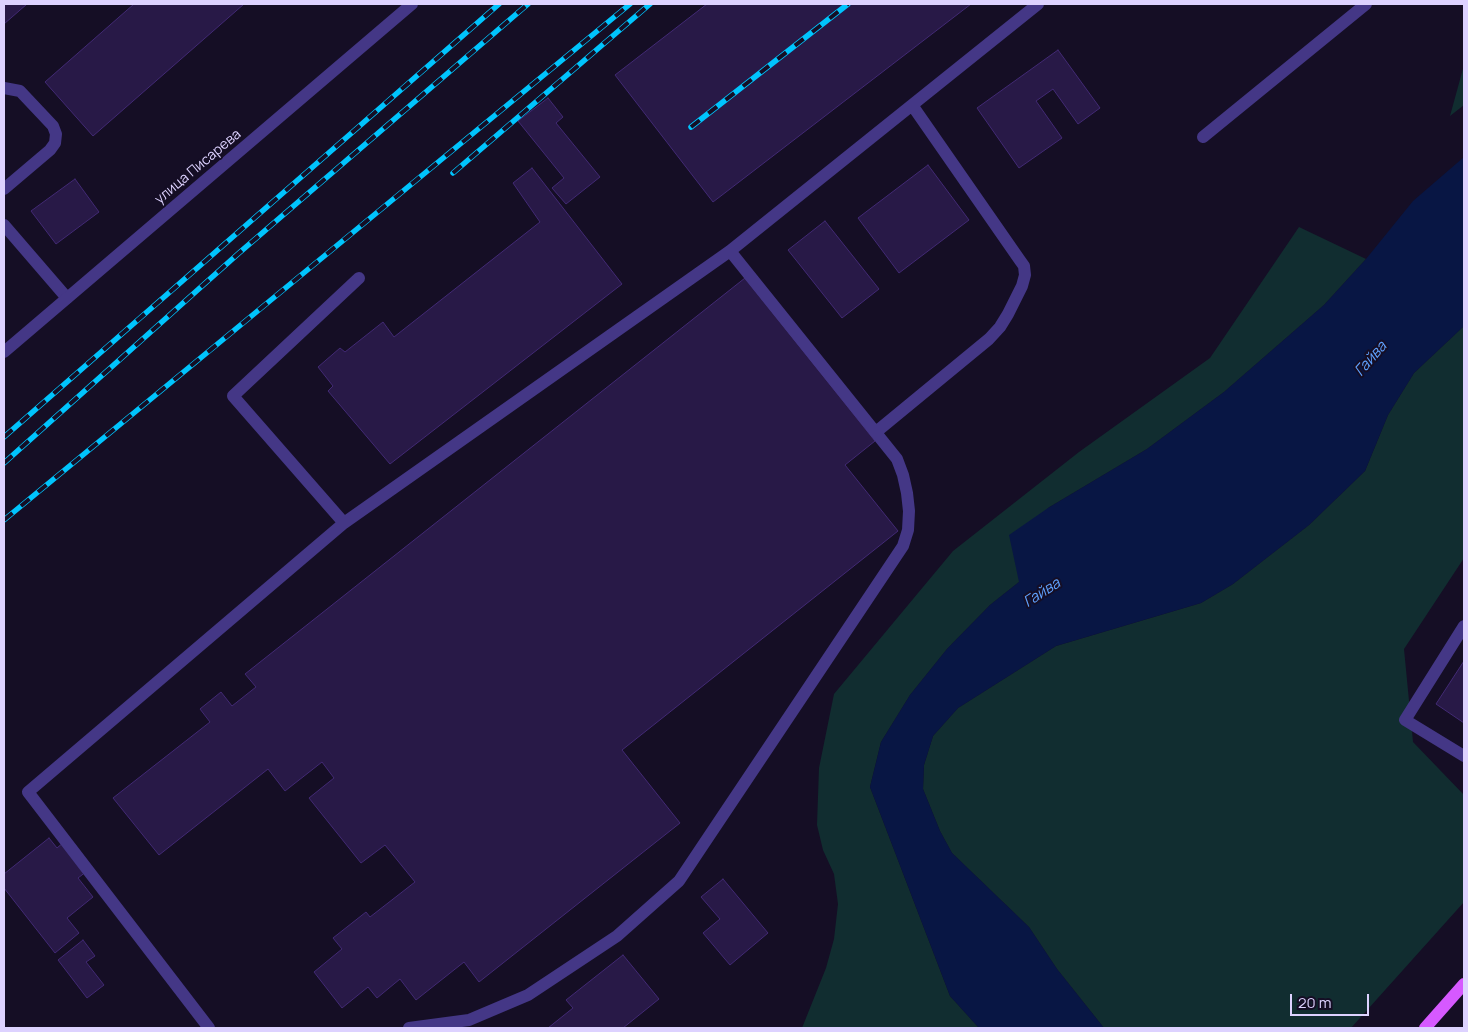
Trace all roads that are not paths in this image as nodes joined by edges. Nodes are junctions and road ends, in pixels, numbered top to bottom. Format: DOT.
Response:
graph roads {
  1 [pos="412,4"];
  2 [pos="1038,4"];
  3 [pos="1366,4"];
  4 [pos="4,88"];
  5 [pos="912,105"];
  6 [pos="1203,138"];
  7 [pos="4,189"];
  8 [pos="4,225"];
  9 [pos="730,251"];
  10 [pos="359,278"];
  11 [pos="67,298"];
  12 [pos="4,352"];
  13 [pos="876,432"];
  14 [pos="344,523"];
  15 [pos="1464,626"];
  16 [pos="1464,756"];
  17 [pos="1464,984"];
  18 [pos="209,1028"];
  19 [pos="409,1028"];
  20 [pos="1426,1028"];
  1 -- 11 [label="street, улица Писарева"];
  2 -- 5 [label="street"];
  3 -- 6 [label="street"];
  4 -- 7 [label="street"];
  5 -- 9 [label="street"];
  5 -- 13 [label="street"];
  8 -- 11 [label="street"];
  9 -- 13 [label="street"];
  9 -- 14 [label="street"];
  10 -- 14 [label="street"];
  11 -- 12 [label="street, улица Писарева"];
  13 -- 19 [label="street"];
  14 -- 18 [label="street"];
  15 -- 16 [label="street"];
  17 -- 20 [label="main road"];
}
